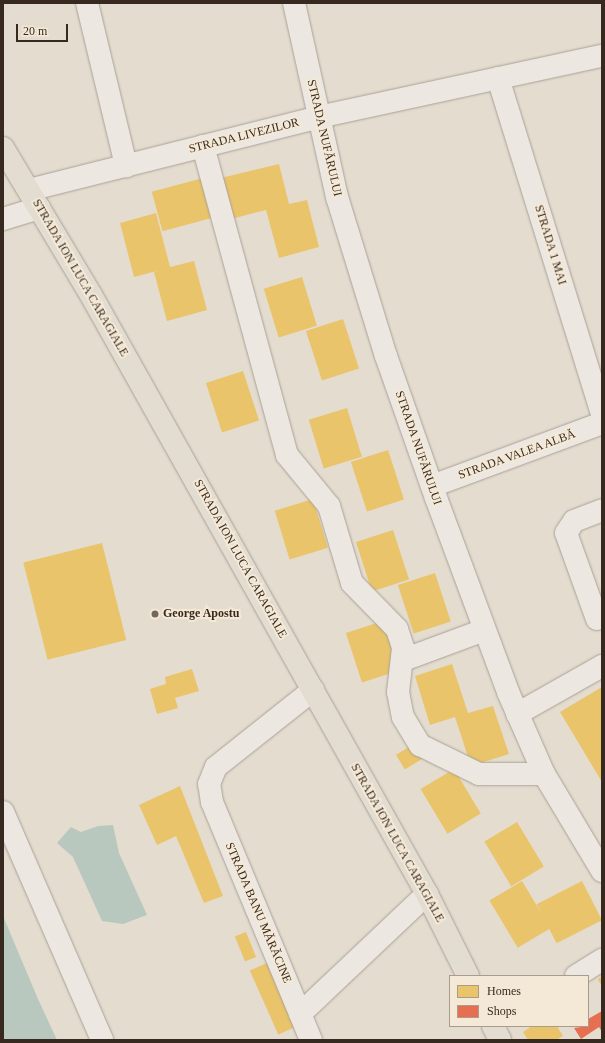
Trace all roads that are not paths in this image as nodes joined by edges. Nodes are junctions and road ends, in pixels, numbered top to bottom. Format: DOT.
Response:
graph roads {
  1 [pos="87,3"];
  2 [pos="294,3"];
  3 [pos="602,56"];
  4 [pos="498,78"];
  5 [pos="319,117"];
  6 [pos="203,146"];
  7 [pos="3,148"];
  8 [pos="126,166"];
  9 [pos="34,199"];
  10 [pos="3,219"];
  11 [pos="602,412"];
  12 [pos="602,423"];
  13 [pos="432,486"];
  14 [pos="602,510"];
  15 [pos="598,619"];
  16 [pos="484,630"];
  17 [pos="403,660"];
  18 [pos="602,666"];
  19 [pos="313,690"];
  20 [pos="517,714"];
  21 [pos="544,774"];
  22 [pos="3,812"];
  23 [pos="602,871"];
  24 [pos="427,894"];
  25 [pos="602,960"];
  26 [pos="468,975"];
  27 [pos="578,975"];
  28 [pos="300,1014"];
  29 [pos="494,1027"];
  30 [pos="102,1040"];
  31 [pos="311,1040"];
  32 [pos="500,1040"];
  1 -- 8 [label="street"];
  2 -- 5 [label="street, STRADA NUFĂRULUI"];
  3 -- 4 [label="street, STRADA LIVEZILOR"];
  4 -- 5 [label="street, STRADA LIVEZILOR"];
  4 -- 11 [label="street, STRADA 1 MAI"];
  5 -- 6 [label="street, STRADA LIVEZILOR"];
  5 -- 13 [label="street, STRADA NUFĂRULUI"];
  6 -- 8 [label="street, STRADA LIVEZILOR"];
  6 -- 17 [label="street"];
  7 -- 9 [label="main road, STRADA ION LUCA CARAGIALE"];
  8 -- 9 [label="street, STRADA LIVEZILOR"];
  9 -- 10 [label="street, STRADA LIVEZILOR"];
  9 -- 19 [label="main road, STRADA ION LUCA CARAGIALE"];
  12 -- 13 [label="street, STRADA VALEA ALBĂ"];
  13 -- 16 [label="street, STRADA NUFĂRULUI"];
  14 -- 15 [label="street"];
  16 -- 17 [label="street"];
  16 -- 20 [label="street, STRADA NUFĂRULUI"];
  17 -- 21 [label="street"];
  18 -- 20 [label="street"];
  19 -- 24 [label="main road, STRADA ION LUCA CARAGIALE"];
  19 -- 28 [label="street, STRADA BANU MĂRĂCINE"];
  20 -- 21 [label="street, STRADA NUFĂRULUI"];
  21 -- 23 [label="street, STRADA NUFĂRULUI"];
  22 -- 30 [label="street"];
  24 -- 26 [label="main road, STRADA ION LUCA CARAGIALE"];
  24 -- 28 [label="street"];
  25 -- 27 [label="street"];
  28 -- 31 [label="street, STRADA BANU MĂRĂCINE"];
  29 -- 32 [label="main road"];
}
